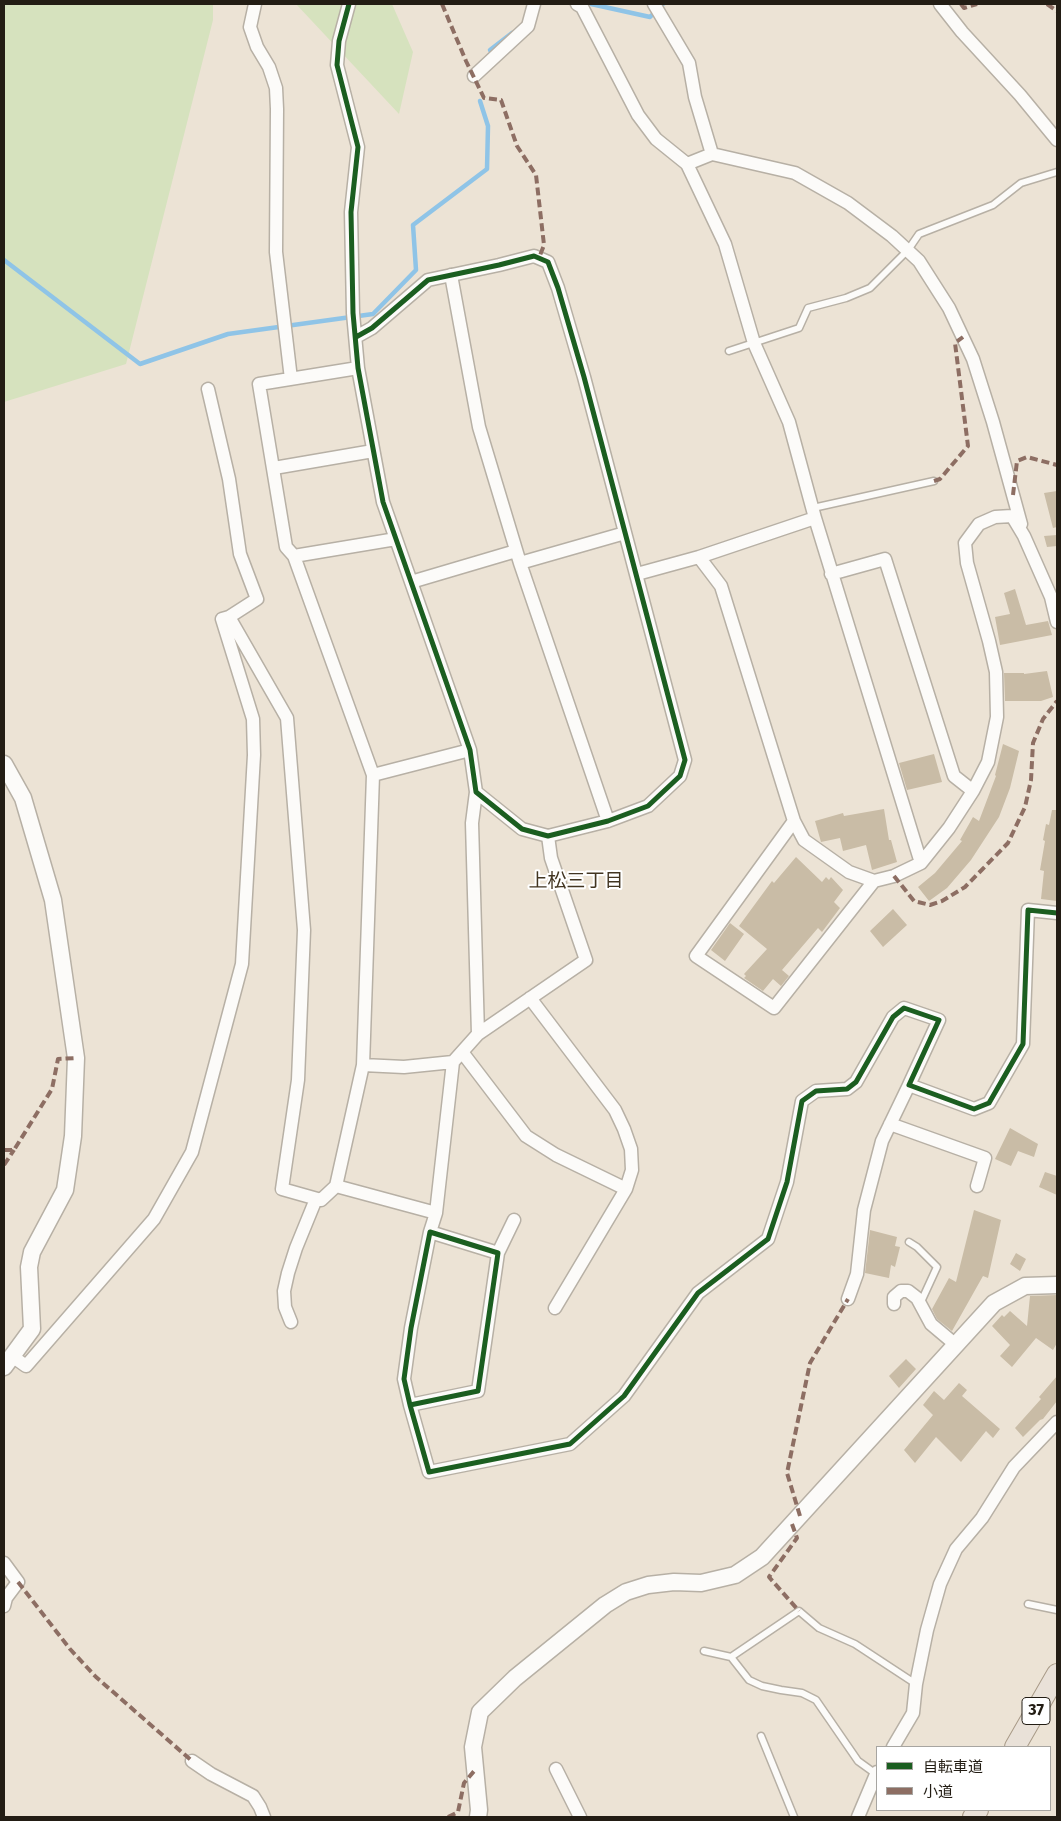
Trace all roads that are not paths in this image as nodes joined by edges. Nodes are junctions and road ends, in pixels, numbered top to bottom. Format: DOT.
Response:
graph roads {
  1 [pos="255,4"];
  2 [pos="349,4"];
  3 [pos="534,4"];
  4 [pos="577,4"];
  5 [pos="654,4"];
  6 [pos="940,4"];
  7 [pos="474,76"];
  8 [pos="1056,137"];
  9 [pos="712,154"];
  10 [pos="686,164"];
  11 [pos="1057,172"];
  12 [pos="908,250"];
  13 [pos="451,275"];
  14 [pos="356,337"];
  15 [pos="754,343"];
  16 [pos="730,351"];
  17 [pos="358,368"];
  18 [pos="291,379"];
  19 [pos="208,389"];
  20 [pos="373,451"];
  21 [pos="274,468"];
  22 [pos="934,481"];
  23 [pos="814,513"];
  24 [pos="625,533"];
  25 [pos="1024,536"];
  26 [pos="396,539"];
  27 [pos="294,556"];
  28 [pos="518,557"];
  29 [pos="699,557"];
  30 [pos="637,574"];
  31 [pos="831,574"];
  32 [pos="411,582"];
  33 [pos="229,617"];
  34 [pos="1057,622"];
  35 [pos="470,750"];
  36 [pos="4,764"];
  37 [pos="373,774"];
  38 [pos="973,791"];
  39 [pos="476,792"];
  40 [pos="608,821"];
  41 [pos="794,821"];
  42 [pos="548,836"];
  43 [pos="921,863"];
  44 [pos="874,881"];
  45 [pos="1057,913"];
  46 [pos="530,998"];
  47 [pos="478,1034"];
  48 [pos="462,1052"];
  49 [pos="453,1062"];
  50 [pos="363,1065"];
  51 [pos="909,1085"];
  52 [pos="890,1124"];
  53 [pos="336,1186"];
  54 [pos="977,1186"];
  55 [pos="626,1188"];
  56 [pos="316,1199"];
  57 [pos="436,1213"];
  58 [pos="514,1220"];
  59 [pos="430,1232"];
  60 [pos="909,1242"];
  61 [pos="498,1253"];
  62 [pos="1057,1286"];
  63 [pos="848,1299"];
  64 [pos="894,1304"];
  65 [pos="920,1305"];
  66 [pos="555,1308"];
  67 [pos="291,1322"];
  68 [pos="956,1345"];
  69 [pos="8,1362"];
  70 [pos="410,1405"];
  71 [pos="1057,1422"];
  72 [pos="4,1563"];
  73 [pos="1028,1604"];
  74 [pos="4,1606"];
  75 [pos="1057,1610"];
  76 [pos="704,1651"];
  77 [pos="731,1657"];
  78 [pos="1057,1674"];
  79 [pos="916,1684"];
  80 [pos="761,1736"];
  81 [pos="894,1746"];
  82 [pos="1015,1746"];
  83 [pos="192,1761"];
  84 [pos="556,1769"];
  85 [pos="876,1772"];
  86 [pos="876,1775"];
  87 [pos="264,1817"];
  88 [pos="478,1817"];
  89 [pos="580,1817"];
  90 [pos="794,1817"];
  91 [pos="858,1817"];
  1 -- 18 [label="street"];
  2 -- 14 [label="street"];
  3 -- 7 [label="street"];
  4 -- 10 [label="street"];
  5 -- 9 [label="street"];
  6 -- 8 [label="street"];
  9 -- 10 [label="street"];
  9 -- 12 [label="street"];
  10 -- 15 [label="street"];
  11 -- 12 [label="lane"];
  12 -- 15 [label="lane"];
  12 -- 25 [label="street"];
  13 -- 14 [label="street"];
  13 -- 24 [label="street"];
  13 -- 28 [label="street"];
  14 -- 17 [label="street"];
  15 -- 16 [label="lane"];
  15 -- 23 [label="street"];
  17 -- 18 [label="street"];
  17 -- 20 [label="street"];
  18 -- 21 [label="street"];
  19 -- 33 [label="street"];
  20 -- 21 [label="street"];
  20 -- 26 [label="street"];
  21 -- 27 [label="street"];
  22 -- 23 [label="lane"];
  23 -- 29 [label="street"];
  23 -- 31 [label="street"];
  24 -- 28 [label="street"];
  24 -- 30 [label="street"];
  25 -- 34 [label="street"];
  25 -- 38 [label="street"];
  26 -- 27 [label="street"];
  26 -- 32 [label="street"];
  27 -- 37 [label="street"];
  28 -- 32 [label="street"];
  28 -- 40 [label="street"];
  29 -- 30 [label="street"];
  29 -- 41 [label="street"];
  30 -- 40 [label="street"];
  31 -- 38 [label="street"];
  31 -- 43 [label="street"];
  32 -- 35 [label="street"];
  33 -- 56 [label="street"];
  33 -- 69 [label="street"];
  35 -- 37 [label="street"];
  35 -- 39 [label="street"];
  36 -- 69 [label="street"];
  37 -- 50 [label="street"];
  38 -- 43 [label="street"];
  39 -- 42 [label="street"];
  39 -- 47 [label="street"];
  40 -- 42 [label="street"];
  41 -- 44 [label="street"];
  41 -- 44 [label="street"];
  42 -- 46 [label="street"];
  43 -- 44 [label="street"];
  45 -- 51 [label="street"];
  46 -- 47 [label="street"];
  46 -- 55 [label="street"];
  47 -- 48 [label="street"];
  48 -- 49 [label="street"];
  48 -- 55 [label="street"];
  49 -- 50 [label="street"];
  49 -- 57 [label="street"];
  50 -- 53 [label="street"];
  51 -- 52 [label="street"];
  51 -- 70 [label="street"];
  52 -- 54 [label="street"];
  52 -- 63 [label="street"];
  53 -- 56 [label="street"];
  53 -- 57 [label="street"];
  55 -- 66 [label="street"];
  56 -- 67 [label="street"];
  57 -- 59 [label="street"];
  58 -- 61 [label="street"];
  59 -- 61 [label="street"];
  59 -- 70 [label="street"];
  60 -- 65 [label="lane"];
  61 -- 70 [label="street"];
  62 -- 68 [label="street"];
  64 -- 65 [label="street"];
  65 -- 68 [label="street"];
  68 -- 88 [label="street"];
  71 -- 79 [label="street"];
  72 -- 74 [label="street"];
  73 -- 75 [label="lane"];
  76 -- 77 [label="lane"];
  77 -- 79 [label="lane"];
  77 -- 85 [label="lane"];
  78 -- 82 [label="main road, 37"];
  79 -- 81 [label="street"];
  80 -- 90 [label="lane"];
  83 -- 87 [label="street"];
  84 -- 89 [label="street"];
  86 -- 91 [label="street"];
}
